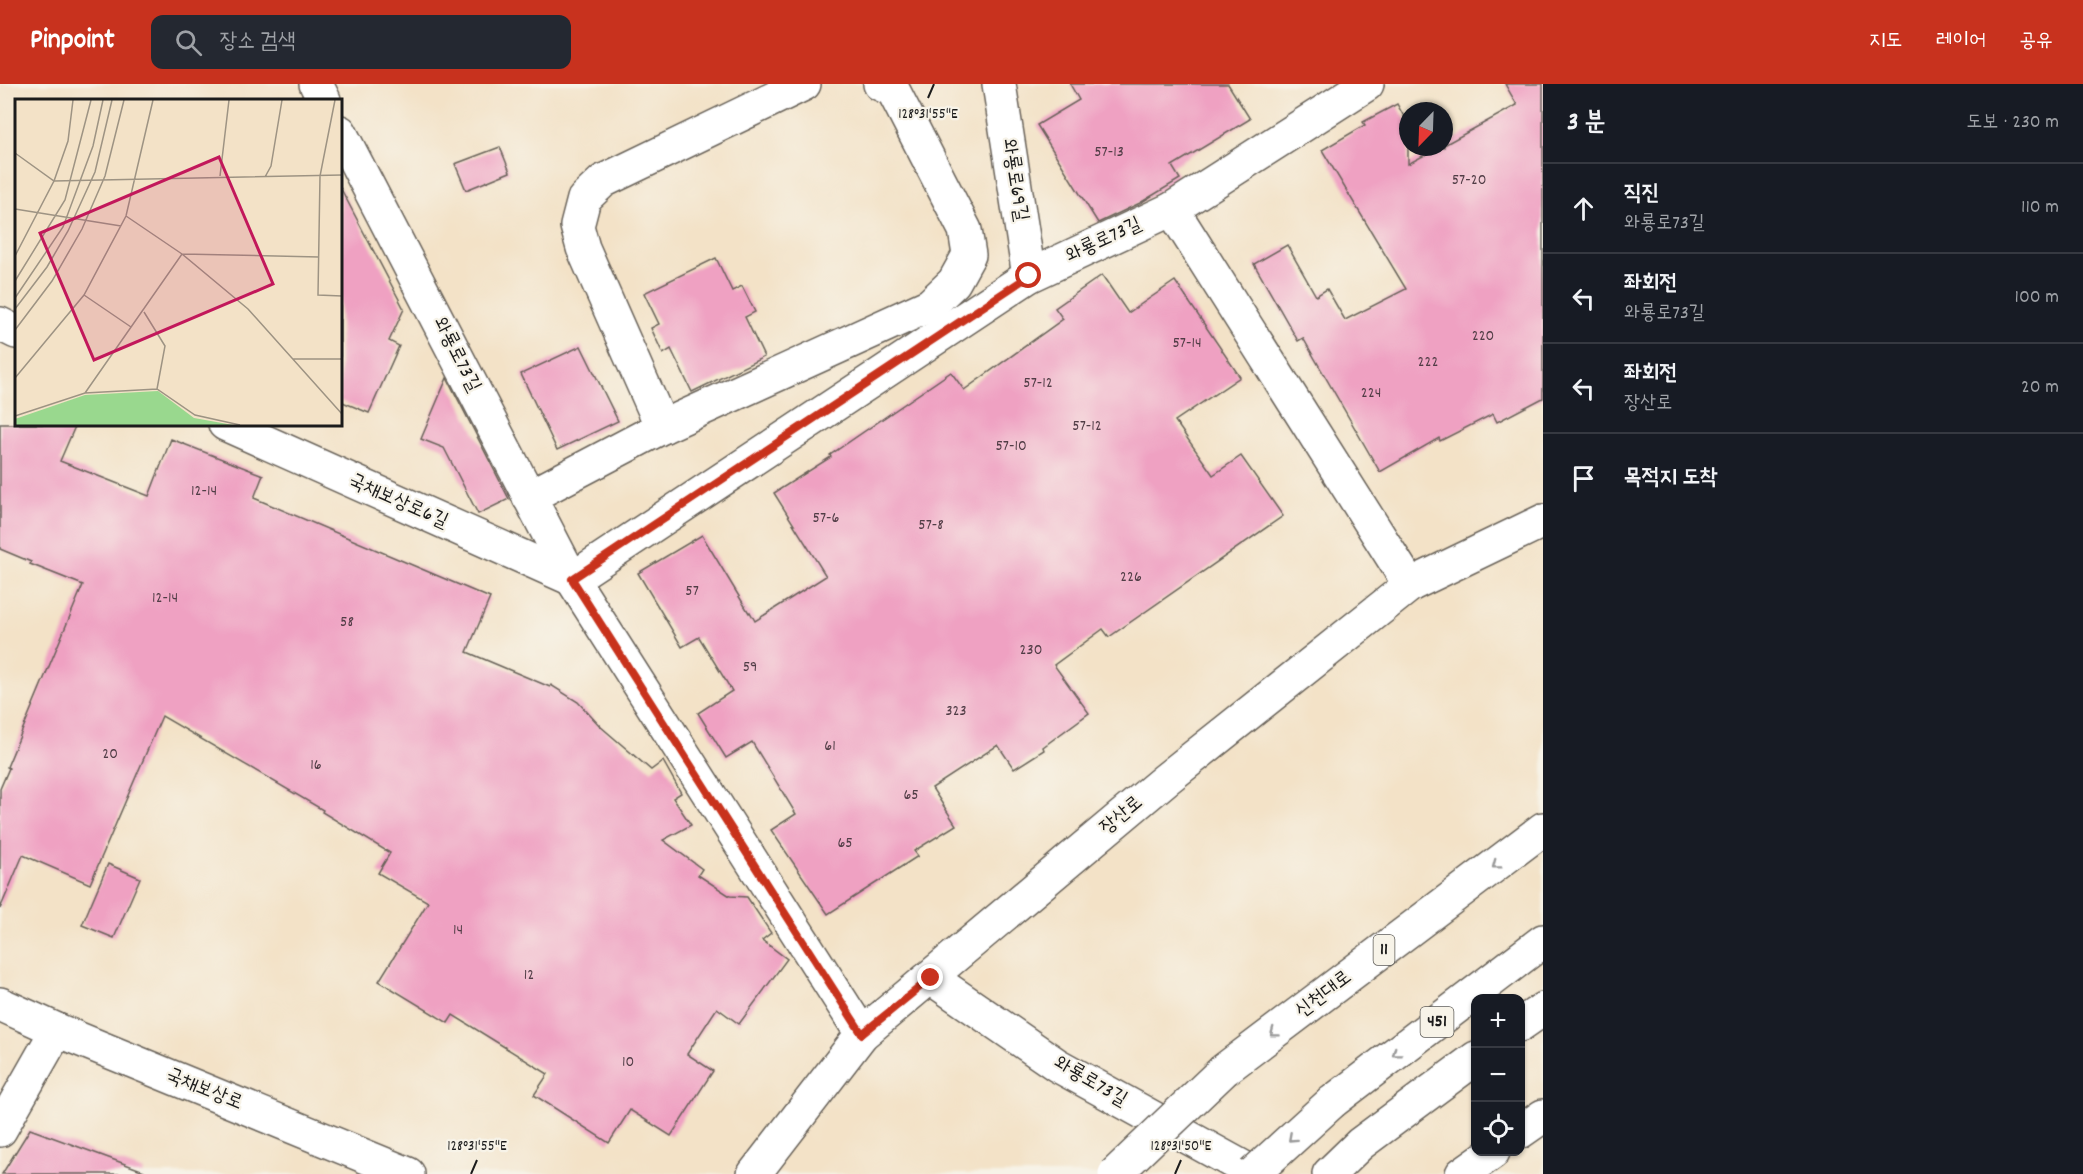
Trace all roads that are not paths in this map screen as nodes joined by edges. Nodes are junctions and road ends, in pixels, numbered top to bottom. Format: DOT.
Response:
graph roads {
  1 [pos="316,84"];
  2 [pos="804,84"];
  3 [pos="880,84"];
  4 [pos="999,84"];
  5 [pos="1367,84"];
  6 [pos="324,99"];
  7 [pos="342,136"];
  8 [pos="1172,209"];
  9 [pos="1029,276"];
  10 [pos="0,324"];
  11 [pos="15,332"];
  12 [pos="229,426"];
  13 [pos="662,427"];
  14 [pos="529,497"];
  15 [pos="1543,521"];
  16 [pos="572,579"];
  17 [pos="1410,585"];
  18 [pos="1543,829"];
  19 [pos="1543,941"];
  20 [pos="931,978"];
  21 [pos="0,1004"];
  22 [pos="1543,1009"];
  23 [pos="1525,1022"];
  24 [pos="57,1030"];
  25 [pos="862,1034"];
  26 [pos="1471,1063"];
  27 [pos="1543,1116"];
  28 [pos="1525,1129"];
  29 [pos="0,1130"];
  30 [pos="1487,1156"];
  31 [pos="1463,1173"];
  32 [pos="408,1174"];
  33 [pos="754,1174"];
  34 [pos="1115,1174"];
  35 [pos="1254,1174"];
  36 [pos="1329,1174"];
  1 -- 6 [label="main road"];
  2 -- 13 [label="main road"];
  3 -- 13 [label="main road"];
  4 -- 9 [label="main road, 와룡로69길"];
  5 -- 8 [label="main road, 와룡로73길"];
  7 -- 14 [label="main road, 와룡로73길"];
  8 -- 9 [label="main road, 와룡로73길"];
  8 -- 17 [label="main road"];
  9 -- 16 [label="main road, 와룡로73길"];
  10 -- 11 [label="main road"];
  12 -- 16 [label="main road, 국채보상로6길"];
  13 -- 14 [label="main road"];
  14 -- 16 [label="main road, 와룡로73길"];
  15 -- 17 [label="main road, 장산로"];
  16 -- 25 [label="main road, 와룡로73길"];
  17 -- 20 [label="main road, 장산로"];
  18 -- 34 [label="main road, 신천대로 / 11, one-way, bridge"];
  19 -- 35 [label="main road, 451, one-way, bridge"];
  20 -- 25 [label="main road, 장산로"];
  20 -- 35 [label="main road, 와룡로73길"];
  21 -- 24 [label="main road, 국채보상로"];
  22 -- 23 [label="main road"];
  24 -- 29 [label="main road"];
  24 -- 32 [label="main road, 국채보상로"];
  25 -- 33 [label="main road, 장산로"];
  26 -- 36 [label="main road"];
  27 -- 28 [label="main road"];
  30 -- 31 [label="main road"];
}
